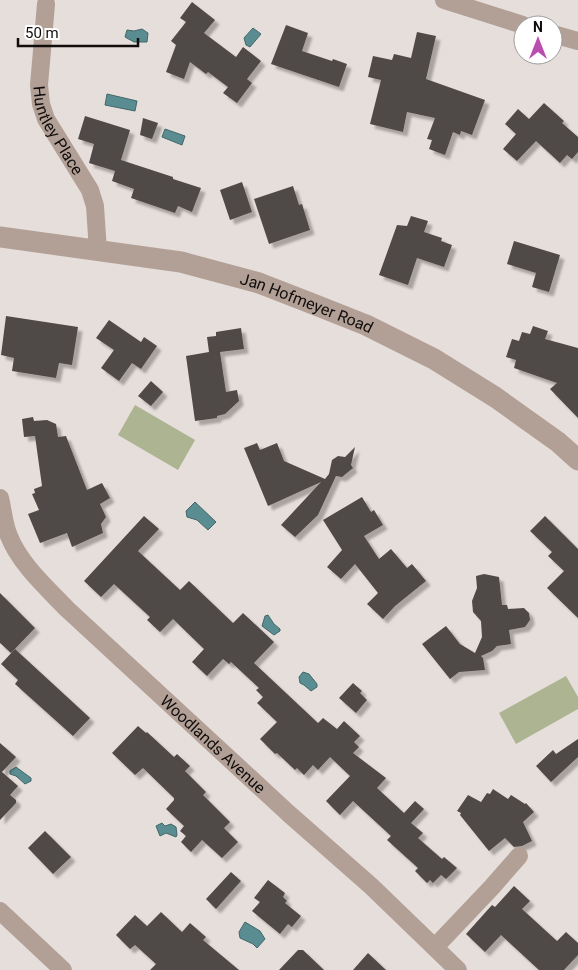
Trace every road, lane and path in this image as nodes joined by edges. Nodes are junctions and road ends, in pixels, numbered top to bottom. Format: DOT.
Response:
graph roads {
  1 [pos="444,0"];
  2 [pos="46,4"];
  3 [pos="513,22"];
  4 [pos="563,37"];
  5 [pos="578,42"];
  6 [pos="0,237"];
  7 [pos="98,251"];
  8 [pos="578,460"];
  9 [pos="0,498"];
  10 [pos="4,536"];
  11 [pos="518,856"];
  12 [pos="0,911"];
  13 [pos="435,947"];
  14 [pos="63,970"];
  15 [pos="458,970"];
  1 -- 3 [label="street"];
  2 -- 7 [label="street, Huntley Place"];
  4 -- 5 [label="street"];
  6 -- 7 [label="street, Jan Hofmeyer Road"];
  7 -- 8 [label="street, Jan Hofmeyer Road"];
  9 -- 10 [label="street, Woodlands Avenue"];
  10 -- 13 [label="street, Woodlands Avenue"];
  11 -- 13 [label="street"];
  12 -- 14 [label="street"];
  13 -- 15 [label="street, Woodlands Avenue"];
}
